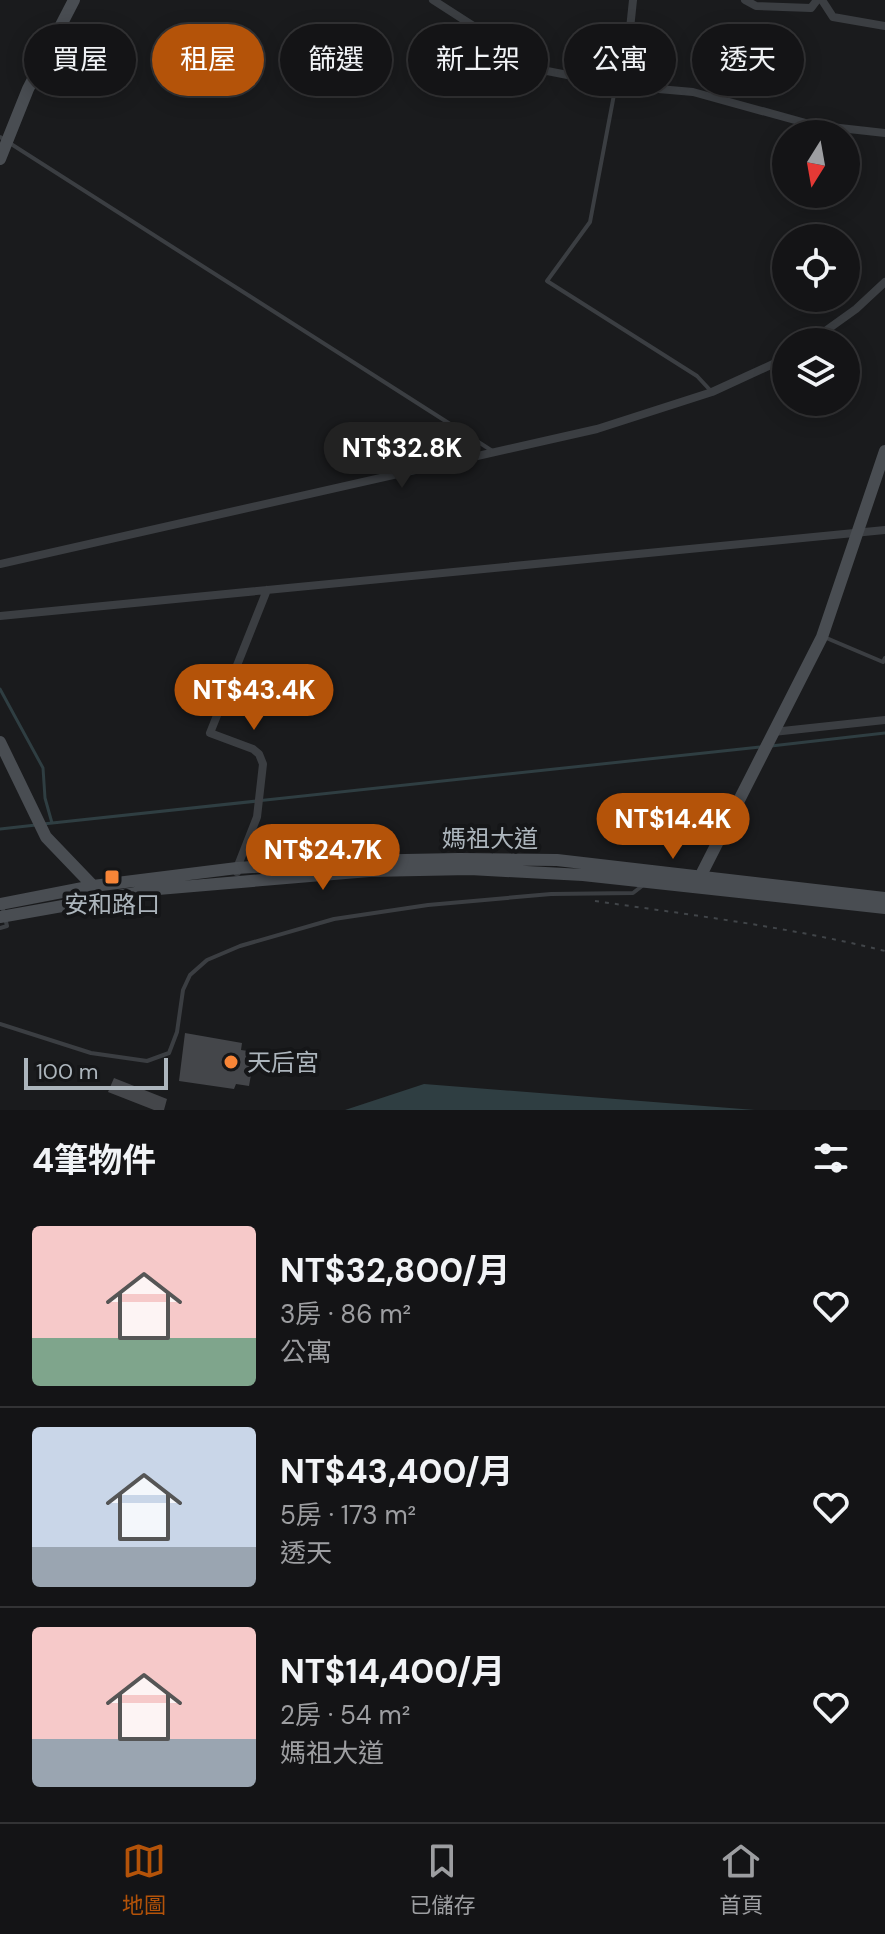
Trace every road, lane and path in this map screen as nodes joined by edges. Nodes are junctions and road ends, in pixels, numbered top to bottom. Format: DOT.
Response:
graph roads {
  1 [pos="74,0"];
  2 [pos="433,0"];
  3 [pos="633,0"];
  4 [pos="745,0"];
  5 [pos="820,0"];
  6 [pos="629,24"];
  7 [pos="885,26"];
  8 [pos="564,74"];
  9 [pos="676,90"];
  10 [pos="618,96"];
  11 [pos="885,133"];
  12 [pos="4,140"];
  13 [pos="0,159"];
  14 [pos="885,282"];
  15 [pos="830,328"];
  16 [pos="772,364"];
  17 [pos="712,392"];
  18 [pos="885,451"];
  19 [pos="494,452"];
  20 [pos="885,530"];
  21 [pos="858,533"];
  22 [pos="0,564"];
  23 [pos="267,590"];
  24 [pos="0,616"];
  25 [pos="822,637"];
  26 [pos="885,658"];
  27 [pos="885,720"];
  28 [pos="773,732"];
  29 [pos="0,742"];
  30 [pos="238,874"];
  31 [pos="701,875"];
  32 [pos="649,882"];
  33 [pos="94,892"];
  34 [pos="885,898"];
  35 [pos="591,900"];
  36 [pos="885,908"];
  37 [pos="2,910"];
  38 [pos="0,928"];
  39 [pos="885,951"];
  40 [pos="0,1024"];
  1 -- 12 [label="main road"];
  2 -- 8 [label="street"];
  3 -- 6 [label="street"];
  4 -- 5 [label="street"];
  5 -- 7 [label="street"];
  9 -- 11 [label="street"];
  10 -- 17 [label="lane"];
  12 -- 13 [label="main road"];
  12 -- 19 [label="lane"];
  14 -- 15 [label="street"];
  16 -- 17 [label="street"];
  17 -- 19 [label="street"];
  18 -- 21 [label="main road"];
  19 -- 22 [label="street"];
  20 -- 21 [label="street"];
  21 -- 23 [label="street"];
  21 -- 25 [label="main road"];
  23 -- 24 [label="street"];
  23 -- 30 [label="street"];
  25 -- 26 [label="lane"];
  25 -- 28 [label="main road"];
  27 -- 28 [label="street"];
  28 -- 31 [label="main road"];
  29 -- 33 [label="main road"];
  30 -- 31 [label="main road, 媽祖大道"];
  30 -- 32 [label="main road, 媽祖大道"];
  30 -- 33 [label="main road, 媽祖大道"];
  31 -- 32 [label="main road"];
  31 -- 34 [label="main road, 媽祖大道"];
  32 -- 36 [label="main road, 媽祖大道"];
  32 -- 40 [label="lane"];
  33 -- 37 [label="main road, 媽祖大道"];
  35 -- 39 [label="path"];
  37 -- 38 [label="lane"];
}
